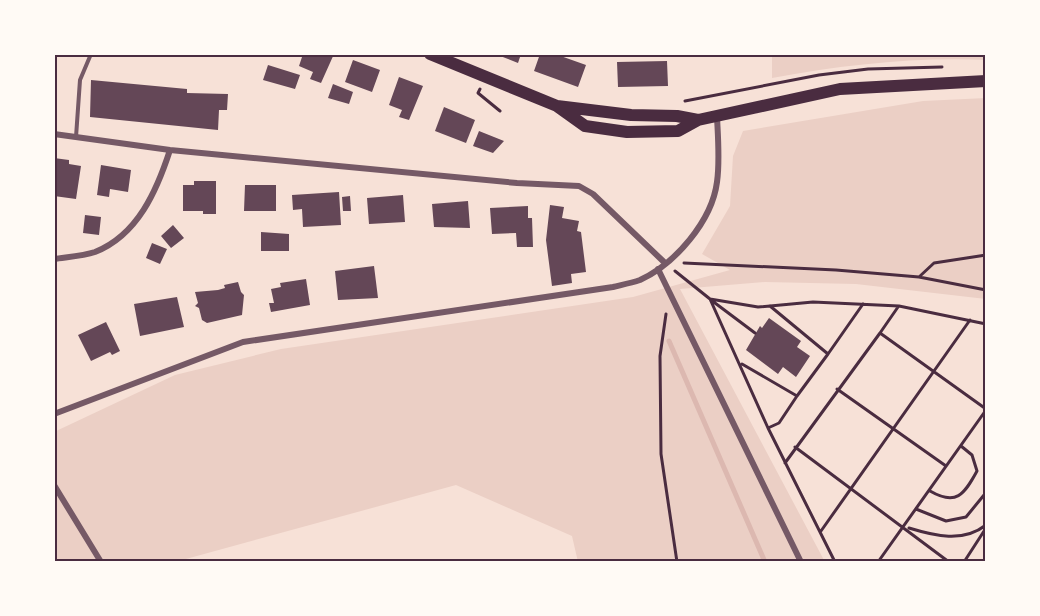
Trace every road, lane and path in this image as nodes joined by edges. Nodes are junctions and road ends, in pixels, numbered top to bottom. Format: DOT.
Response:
graph roads {
  1 [pos="91,54"];
  2 [pos="430,54"];
  3 [pos="986,81"];
  4 [pos="696,100"];
  5 [pos="488,102"];
  6 [pos="676,102"];
  7 [pos="557,106"];
  8 [pos="500,111"];
  9 [pos="717,117"];
  10 [pos="698,120"];
  11 [pos="54,134"];
  12 [pos="76,137"];
  13 [pos="171,150"];
  14 [pos="986,255"];
  15 [pos="54,259"];
  16 [pos="664,262"];
  17 [pos="658,269"];
  18 [pos="919,277"];
  19 [pos="669,288"];
  20 [pos="986,290"];
  21 [pos="710,299"];
  22 [pos="864,304"];
  23 [pos="770,306"];
  24 [pos="899,306"];
  25 [pos="970,320"];
  26 [pos="986,324"];
  27 [pos="755,333"];
  28 [pos="880,333"];
  29 [pos="828,354"];
  30 [pos="741,363"];
  31 [pos="933,370"];
  32 [pos="837,389"];
  33 [pos="797,396"];
  34 [pos="986,409"];
  35 [pos="54,414"];
  36 [pos="768,428"];
  37 [pos="892,428"];
  38 [pos="961,446"];
  39 [pos="795,447"];
  40 [pos="785,463"];
  41 [pos="946,467"];
  42 [pos="54,485"];
  43 [pos="851,490"];
  44 [pos="930,491"];
  45 [pos="984,495"];
  46 [pos="916,509"];
  47 [pos="986,526"];
  48 [pos="905,527"];
  49 [pos="820,531"];
  50 [pos="101,562"];
  51 [pos="677,562"];
  52 [pos="801,562"];
  53 [pos="835,562"];
  54 [pos="878,562"];
  55 [pos="949,562"];
  56 [pos="964,562"];
  1 -- 12 [label="lane"];
  2 -- 7 [label="main road"];
  3 -- 9 [label="main road"];
  4 -- 6 [label="path"];
  5 -- 8 [label="path"];
  7 -- 10 [label="main road"];
  7 -- 10 [label="main road"];
  9 -- 10 [label="main road"];
  9 -- 16 [label="street"];
  11 -- 12 [label="street"];
  12 -- 13 [label="street"];
  13 -- 15 [label="street"];
  13 -- 16 [label="street"];
  14 -- 18 [label="path"];
  16 -- 17 [label="street"];
  16 -- 18 [label="path"];
  16 -- 21 [label="path"];
  17 -- 19 [label="street"];
  17 -- 35 [label="street"];
  18 -- 20 [label="path"];
  19 -- 51 [label="path"];
  19 -- 52 [label="street"];
  21 -- 23 [label="path"];
  21 -- 27 [label="path"];
  21 -- 30 [label="path"];
  22 -- 23 [label="path"];
  22 -- 24 [label="path"];
  22 -- 29 [label="path"];
  23 -- 29 [label="path"];
  24 -- 25 [label="path"];
  24 -- 28 [label="path"];
  25 -- 26 [label="path"];
  25 -- 31 [label="path"];
  28 -- 31 [label="path"];
  28 -- 32 [label="path"];
  29 -- 33 [label="path"];
  30 -- 33 [label="path"];
  30 -- 36 [label="path"];
  31 -- 34 [label="path"];
  31 -- 37 [label="path"];
  32 -- 37 [label="path"];
  32 -- 39 [label="path"];
  33 -- 36 [label="path"];
  34 -- 38 [label="path"];
  36 -- 40 [label="path"];
  37 -- 41 [label="path"];
  37 -- 43 [label="path"];
  38 -- 41 [label="path"];
  38 -- 44 [label="path"];
  39 -- 40 [label="path"];
  39 -- 43 [label="path"];
  40 -- 49 [label="path"];
  41 -- 44 [label="path"];
  42 -- 50 [label="street"];
  43 -- 48 [label="path"];
  43 -- 49 [label="path"];
  44 -- 46 [label="path"];
  45 -- 46 [label="path"];
  46 -- 48 [label="path"];
  47 -- 48 [label="path"];
  47 -- 56 [label="path"];
  48 -- 54 [label="path"];
  48 -- 55 [label="path"];
  49 -- 53 [label="path"];
}
